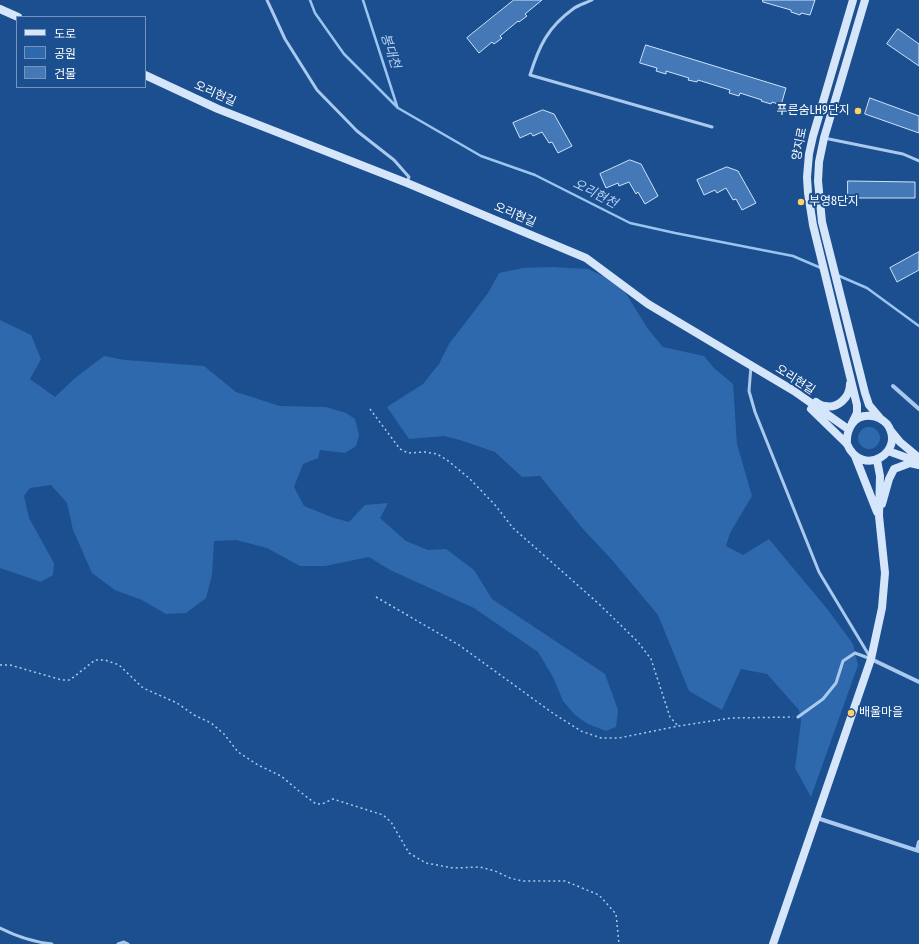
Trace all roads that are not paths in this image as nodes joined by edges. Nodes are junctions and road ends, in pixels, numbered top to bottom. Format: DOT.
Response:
graph roads {
  1 [pos="267,0"];
  2 [pos="592,0"];
  3 [pos="853,0"];
  4 [pos="865,0"];
  5 [pos="0,9"];
  6 [pos="16,16"];
  7 [pos="146,76"];
  8 [pos="712,127"];
  9 [pos="813,136"];
  10 [pos="824,138"];
  11 [pos="919,161"];
  12 [pos="407,184"];
  13 [pos="751,366"];
  14 [pos="850,377"];
  15 [pos="893,386"];
  16 [pos="794,392"];
  17 [pos="919,409"];
  18 [pos="880,418"];
  19 [pos="850,426"];
  20 [pos="890,429"];
  21 [pos="847,444"];
  22 [pos="888,451"];
  23 [pos="855,456"];
  24 [pos="919,458"];
  25 [pos="877,460"];
  26 [pos="919,464"];
  27 [pos="879,516"];
  28 [pos="871,659"];
  29 [pos="919,682"];
  30 [pos="798,717"];
  31 [pos="816,817"];
  32 [pos="919,842"];
  33 [pos="918,851"];
  34 [pos="0,928"];
  35 [pos="52,944"];
  36 [pos="118,944"];
  37 [pos="128,944"];
  38 [pos="772,944"];
  1 -- 12 [label="lane"];
  2 -- 8 [label="lane"];
  3 -- 9 [label="street, 양지로"];
  4 -- 10 [label="street, 양지로"];
  5 -- 6 [label="street"];
  7 -- 12 [label="street, 오리현길"];
  9 -- 10 [label="street"];
  9 -- 14 [label="street, 양지로"];
  10 -- 11 [label="lane"];
  10 -- 18 [label="street, 양지로"];
  12 -- 13 [label="street, 오리현길"];
  13 -- 16 [label="street, 오리현길"];
  13 -- 28 [label="lane"];
  14 -- 16 [label="street"];
  14 -- 19 [label="street, 양지로"];
  15 -- 17 [label="street"];
  16 -- 19 [label="street, 오리현길"];
  16 -- 21 [label="street"];
  18 -- 19 [label="street"];
  18 -- 20 [label="street"];
  19 -- 21 [label="street"];
  20 -- 22 [label="street"];
  20 -- 24 [label="street"];
  21 -- 23 [label="street"];
  22 -- 25 [label="street"];
  22 -- 26 [label="street"];
  23 -- 25 [label="street"];
  23 -- 27 [label="street"];
  25 -- 27 [label="street"];
  26 -- 27 [label="street"];
  27 -- 28 [label="street"];
  28 -- 29 [label="street"];
  28 -- 30 [label="lane"];
  28 -- 31 [label="street"];
  31 -- 33 [label="street"];
  31 -- 38 [label="street"];
  32 -- 33 [label="street"];
  34 -- 35 [label="lane"];
  36 -- 37 [label="lane"];
}
